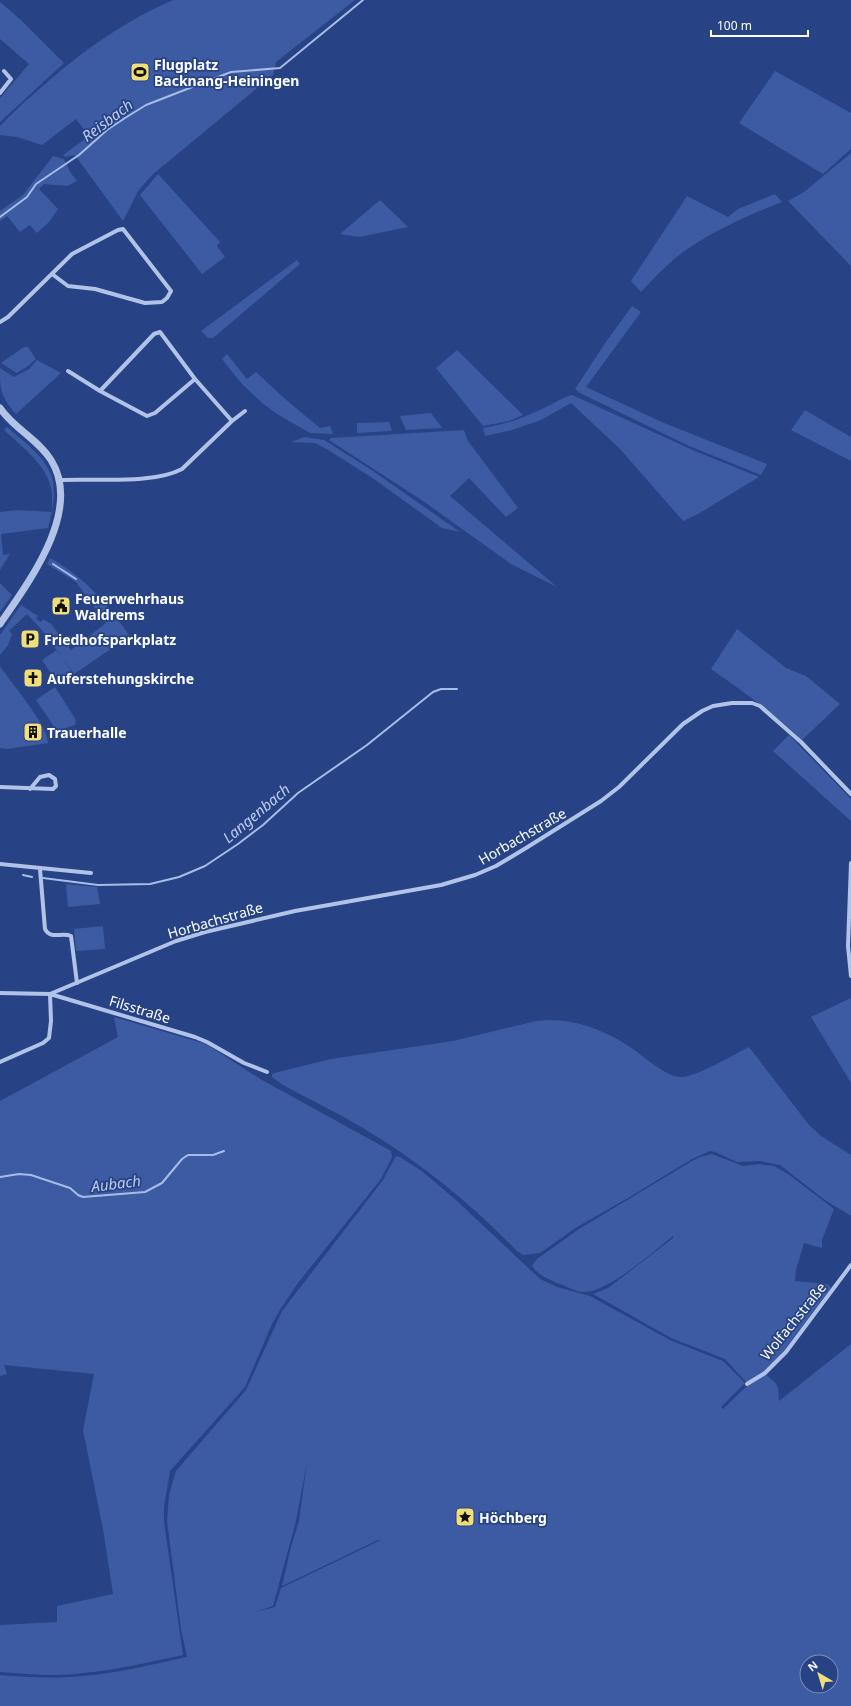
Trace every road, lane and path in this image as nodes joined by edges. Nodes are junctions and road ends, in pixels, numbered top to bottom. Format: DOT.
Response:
graph roads {
  1 [pos="4,71"];
  2 [pos="0,93"];
  3 [pos="52,274"];
  4 [pos="0,322"];
  5 [pos="68,371"];
  6 [pos="195,378"];
  7 [pos="100,391"];
  8 [pos="0,408"];
  9 [pos="245,411"];
  10 [pos="232,421"];
  11 [pos="60,480"];
  12 [pos="0,624"];
  13 [pos="0,787"];
  14 [pos="30,789"];
  15 [pos="851,794"];
  16 [pos="851,863"];
  17 [pos="0,864"];
  18 [pos="40,868"];
  19 [pos="91,873"];
  20 [pos="851,976"];
  21 [pos="77,983"];
  22 [pos="0,993"];
  23 [pos="50,994"];
  24 [pos="0,1062"];
  25 [pos="267,1072"];
  26 [pos="851,1265"];
  27 [pos="747,1384"];
  1 -- 2 [label="street"];
  3 -- 3 [label="street"];
  3 -- 4 [label="street"];
  5 -- 7 [label="street"];
  6 -- 7 [label="street"];
  6 -- 7 [label="street"];
  6 -- 10 [label="street"];
  8 -- 11 [label="street"];
  9 -- 10 [label="street"];
  10 -- 11 [label="street"];
  11 -- 12 [label="street"];
  13 -- 14 [label="street"];
  14 -- 14 [label="street"];
  15 -- 21 [label="street, Horbachstraße"];
  16 -- 20 [label="street"];
  17 -- 18 [label="street"];
  18 -- 19 [label="street"];
  18 -- 21 [label="street"];
  21 -- 23 [label="street, Horbachstraße"];
  22 -- 23 [label="street, Filsstraße"];
  23 -- 24 [label="street"];
  23 -- 25 [label="street, Filsstraße"];
  26 -- 27 [label="street, Wolfachstraße"];
}
